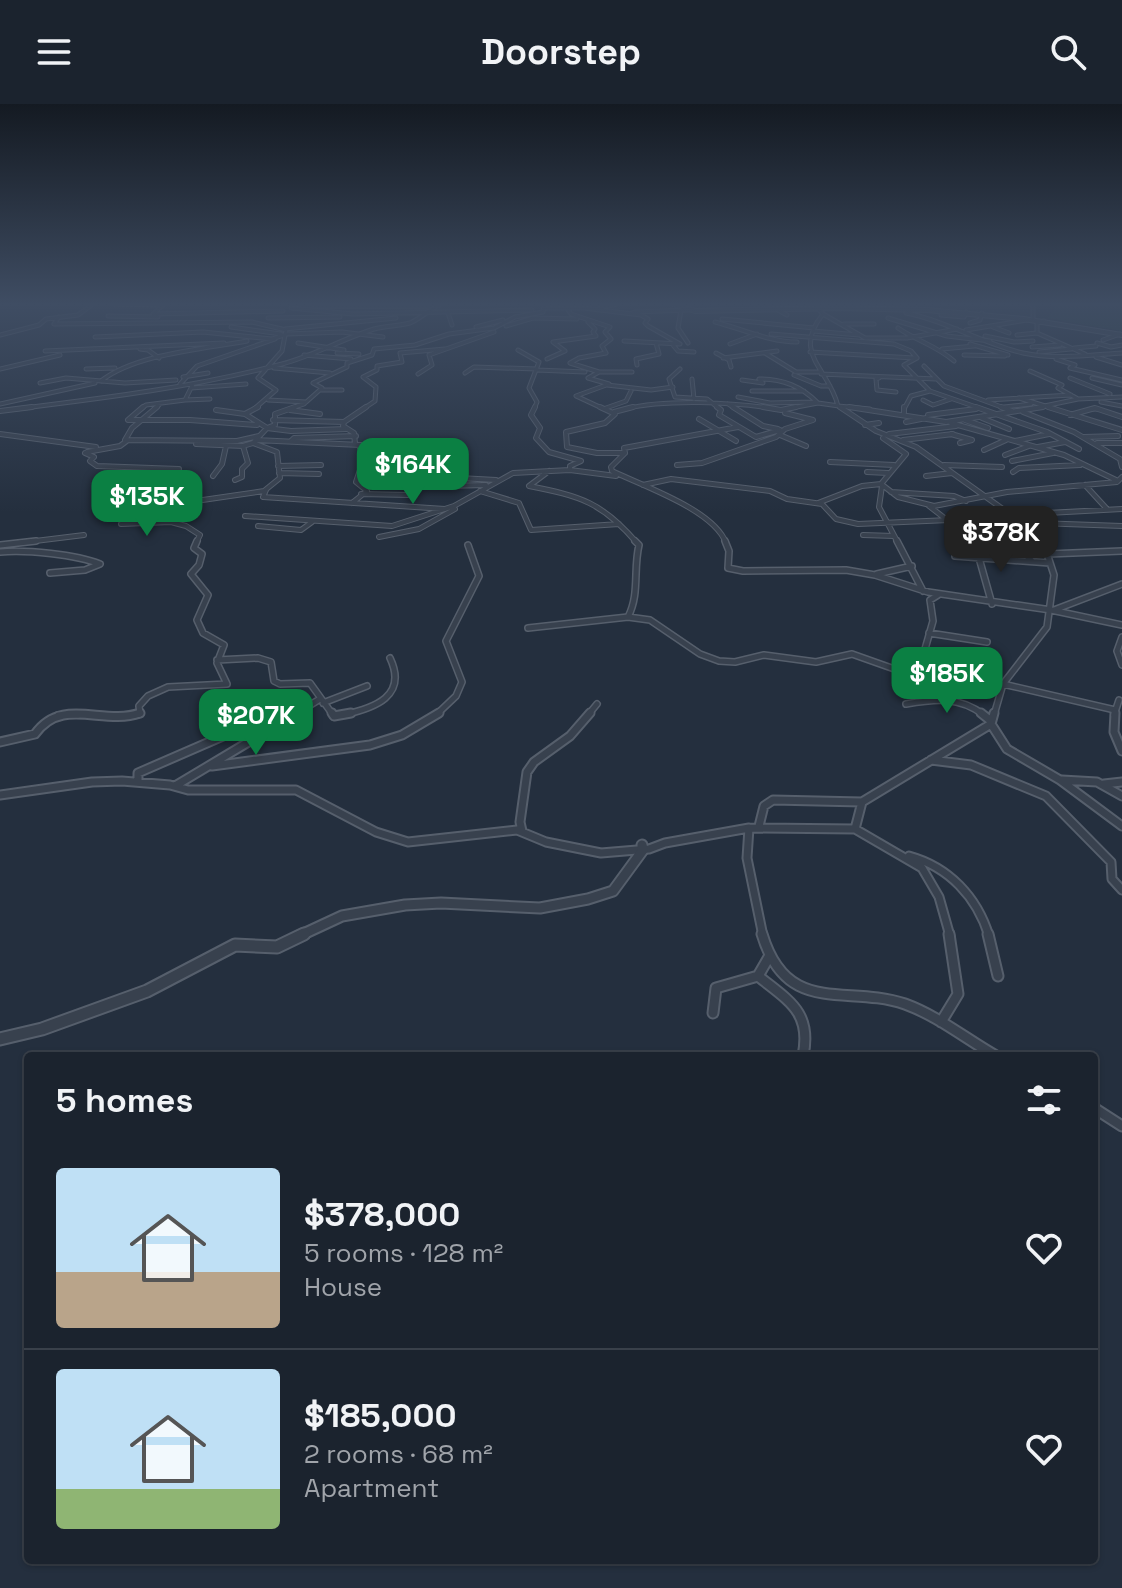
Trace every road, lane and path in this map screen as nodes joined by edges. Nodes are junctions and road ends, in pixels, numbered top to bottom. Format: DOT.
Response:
graph roads {
  1 [pos="109,373"];
  2 [pos="186,373"];
  3 [pos="208,373"];
  4 [pos="245,373"];
  5 [pos="263,373"];
  6 [pos="332,373"];
  7 [pos="370,373"];
  8 [pos="536,373"];
  9 [pos="595,373"];
  10 [pos="677,373"];
  11 [pos="790,373"];
  12 [pos="820,373"];
  13 [pos="823,373"];
  14 [pos="910,373"];
  15 [pos="931,373"];
  16 [pos="1035,373"];
  17 [pos="1081,373"];
  18 [pos="1091,373"];
  19 [pos="1104,373"];
  20 [pos="879,378"];
  21 [pos="1070,378"];
  22 [pos="692,379"];
  23 [pos="759,379"];
  24 [pos="915,379"];
  25 [pos="936,379"];
  26 [pos="182,380"];
  27 [pos="101,381"];
  28 [pos="1121,381"];
  29 [pos="194,382"];
  30 [pos="1083,382"];
  31 [pos="40,383"];
  32 [pos="743,383"];
  33 [pos="246,384"];
  34 [pos="607,385"];
  35 [pos="1062,385"];
  36 [pos="830,386"];
  37 [pos="51,387"];
  38 [pos="673,387"];
  39 [pos="1096,387"];
  40 [pos="191,388"];
  41 [pos="320,390"];
  42 [pos="342,390"];
  43 [pos="760,390"];
  44 [pos="631,391"];
  45 [pos="752,391"];
  46 [pos="806,391"];
  47 [pos="930,391"];
  48 [pos="59,392"];
  49 [pos="1110,394"];
  50 [pos="966,395"];
  51 [pos="1071,395"];
  52 [pos="782,396"];
  53 [pos="738,397"];
  54 [pos="1122,397"];
  55 [pos="949,398"];
  56 [pos="1019,398"];
  57 [pos="210,399"];
  58 [pos="694,399"];
  59 [pos="1079,399"];
  60 [pos="185,400"];
  61 [pos="268,400"];
  62 [pos="923,400"];
  63 [pos="802,401"];
  64 [pos="905,401"];
  65 [pos="985,401"];
  66 [pos="306,402"];
  67 [pos="1071,402"];
  68 [pos="1,403"];
  69 [pos="716,403"];
  70 [pos="726,403"];
  71 [pos="817,403"];
  72 [pos="1108,403"];
  73 [pos="967,404"];
  74 [pos="1034,404"];
  75 [pos="159,405"];
  76 [pos="839,406"];
  77 [pos="1122,406"];
  78 [pos="1005,407"];
  79 [pos="1044,407"];
  80 [pos="606,408"];
  81 [pos="980,408"];
  82 [pos="1095,408"];
  83 [pos="288,410"];
  84 [pos="781,410"];
  85 [pos="986,410"];
  86 [pos="0,411"];
  87 [pos="889,411"];
  88 [pos="1017,411"];
  89 [pos="614,412"];
  90 [pos="217,413"];
  91 [pos="904,413"];
  92 [pos="320,414"];
  93 [pos="997,414"];
  94 [pos="246,415"];
  95 [pos="1068,415"];
  96 [pos="896,416"];
  97 [pos="925,416"];
  98 [pos="980,417"];
  99 [pos="1122,417"];
  100 [pos="1039,418"];
  101 [pos="143,419"];
  102 [pos="699,419"];
  103 [pos="963,419"];
  104 [pos="273,420"];
  105 [pos="344,422"];
  106 [pos="906,422"];
  107 [pos="946,422"];
  108 [pos="1016,422"];
  109 [pos="879,423"];
  110 [pos="1099,424"];
  111 [pos="865,425"];
  112 [pos="958,425"];
  113 [pos="265,427"];
  114 [pos="738,427"];
  115 [pos="988,428"];
  116 [pos="346,429"];
  117 [pos="937,429"];
  118 [pos="1009,429"];
  119 [pos="716,430"];
  120 [pos="1122,430"];
  121 [pos="876,431"];
  122 [pos="781,432"];
  123 [pos="0,434"];
  124 [pos="953,434"];
  125 [pos="1052,434"];
  126 [pos="885,435"];
  127 [pos="356,436"];
  128 [pos="1118,436"];
  129 [pos="1082,437"];
  130 [pos="256,440"];
  131 [pos="1006,440"];
  132 [pos="736,441"];
  133 [pos="901,441"];
  134 [pos="1013,441"];
  135 [pos="1067,441"];
  136 [pos="125,442"];
  137 [pos="290,443"];
  138 [pos="960,443"];
  139 [pos="1094,443"];
  140 [pos="1122,443"];
  141 [pos="357,444"];
  142 [pos="226,446"];
  143 [pos="243,446"];
  144 [pos="381,446"];
  145 [pos="806,446"];
  146 [pos="1029,446"];
  147 [pos="98,448"];
  148 [pos="1036,448"];
  149 [pos="1079,449"];
  150 [pos="984,450"];
  151 [pos="625,453"];
  152 [pos="1056,453"];
  153 [pos="1005,455"];
  154 [pos="1012,461"];
  155 [pos="830,462"];
  156 [pos="321,465"];
  157 [pos="677,465"];
  158 [pos="894,465"];
  159 [pos="942,465"];
  160 [pos="1082,465"];
  161 [pos="278,466"];
  162 [pos="1002,467"];
  163 [pos="1122,467"];
  164 [pos="179,469"];
  165 [pos="570,470"];
  166 [pos="549,471"];
  167 [pos="867,472"];
  168 [pos="1013,472"];
  169 [pos="279,473"];
  170 [pos="888,473"];
  171 [pos="954,473"];
  172 [pos="319,474"];
  173 [pos="213,476"];
  174 [pos="616,476"];
  175 [pos="926,476"];
  176 [pos="403,479"];
  177 [pos="235,480"];
  178 [pos="498,480"];
  179 [pos="1121,480"];
  180 [pos="386,482"];
  181 [pos="489,485"];
  182 [pos="643,485"];
  183 [pos="881,485"];
  184 [pos="901,485"];
  185 [pos="1085,485"];
  186 [pos="266,490"];
  187 [pos="480,491"];
  188 [pos="889,492"];
  189 [pos="899,492"];
  190 [pos="361,494"];
  191 [pos="985,498"];
  192 [pos="967,501"];
  193 [pos="352,503"];
  194 [pos="816,503"];
  195 [pos="928,505"];
  196 [pos="454,506"];
  197 [pos="446,509"];
  198 [pos="1107,509"];
  199 [pos="1122,509"];
  200 [pos="1009,515"];
  201 [pos="245,516"];
  202 [pos="290,520"];
  203 [pos="949,520"];
  204 [pos="171,522"];
  205 [pos="312,522"];
  206 [pos="992,523"];
  207 [pos="1021,523"];
  208 [pos="121,524"];
  209 [pos="619,524"];
  210 [pos="887,525"];
  211 [pos="258,526"];
  212 [pos="1122,526"];
  213 [pos="279,528"];
  214 [pos="84,535"];
  215 [pos="863,535"];
  216 [pos="272,536"];
  217 [pos="894,536"];
  218 [pos="379,537"];
  219 [pos="0,545"];
  220 [pos="468,545"];
  221 [pos="1122,551"];
  222 [pos="0,552"];
  223 [pos="1048,554"];
  224 [pos="955,556"];
  225 [pos="982,558"];
  226 [pos="1032,561"];
  227 [pos="1050,563"];
  228 [pos="912,566"];
  229 [pos="50,573"];
  230 [pos="875,575"];
  231 [pos="1122,584"];
  232 [pos="1113,589"];
  233 [pos="923,591"];
  234 [pos="1122,591"];
  235 [pos="940,595"];
  236 [pos="992,604"];
  237 [pos="1051,610"];
  238 [pos="628,617"];
  239 [pos="1122,625"];
  240 [pos="528,628"];
  241 [pos="929,633"];
  242 [pos="1122,637"];
  243 [pos="987,642"];
  244 [pos="390,658"];
  245 [pos="217,660"];
  246 [pos="1122,665"];
  247 [pos="917,677"];
  248 [pos="367,686"];
  249 [pos="1002,688"];
  250 [pos="284,696"];
  251 [pos="1119,700"];
  252 [pos="322,701"];
  253 [pos="597,704"];
  254 [pos="906,704"];
  255 [pos="1115,710"];
  256 [pos="1112,719"];
  257 [pos="1122,720"];
  258 [pos="991,722"];
  259 [pos="0,742"];
  260 [pos="1122,751"];
  261 [pos="931,760"];
  262 [pos="212,766"];
  263 [pos="1060,780"];
  264 [pos="138,781"];
  265 [pos="1122,782"];
  266 [pos="1104,784"];
  267 [pos="175,786"];
  268 [pos="0,795"];
  269 [pos="1122,796"];
  270 [pos="862,802"];
  271 [pos="759,826"];
  272 [pos="1122,826"];
  273 [pos="749,828"];
  274 [pos="855,829"];
  275 [pos="522,831"];
  276 [pos="643,848"];
  277 [pos="903,855"];
  278 [pos="1122,890"];
  279 [pos="769,957"];
  280 [pos="758,976"];
  281 [pos="998,976"];
  282 [pos="713,1013"];
  283 [pos="941,1022"];
  284 [pos="0,1039"];
  285 [pos="804,1052"];
  286 [pos="990,1052"];
  287 [pos="1098,1111"];
  288 [pos="1122,1126"];
  1 -- 27 [label="street"];
  2 -- 26 [label="street"];
  3 -- 26 [label="street"];
  4 -- 29 [label="street"];
  5 -- 61 [label="street"];
  6 -- 41 [label="street"];
  7 -- 105 [label="street"];
  8 -- 165 [label="street"];
  9 -- 34 [label="street"];
  10 -- 38 [label="street"];
  11 -- 36 [label="street"];
  12 -- 36 [label="street"];
  13 -- 20 [label="street"];
  14 -- 24 [label="street"];
  15 -- 25 [label="street"];
  16 -- 35 [label="street"];
  17 -- 28 [label="street"];
  18 -- 28 [label="street"];
  19 -- 28 [label="street"];
  20 -- 24 [label="street"];
  20 -- 64 [label="street"];
  21 -- 30 [label="street"];
  22 -- 58 [label="street"];
  23 -- 46 [label="street"];
  24 -- 25 [label="street"];
  24 -- 47 [label="street"];
  25 -- 50 [label="street"];
  26 -- 27 [label="street"];
  26 -- 29 [label="street"];
  26 -- 86 [label="street"];
  27 -- 31 [label="street"];
  27 -- 48 [label="street"];
  28 -- 39 [label="street"];
  29 -- 40 [label="street"];
  30 -- 35 [label="street"];
  30 -- 39 [label="street"];
  32 -- 43 [label="street"];
  33 -- 40 [label="street"];
  34 -- 38 [label="street"];
  34 -- 80 [label="street"];
  35 -- 51 [label="street"];
  36 -- 76 [label="street"];
  37 -- 48 [label="street"];
  38 -- 58 [label="street"];
  39 -- 49 [label="street"];
  40 -- 60 [label="street"];
  41 -- 42 [label="street"];
  41 -- 66 [label="street"];
  43 -- 45 [label="street"];
  43 -- 46 [label="street"];
  44 -- 80 [label="street"];
  46 -- 71 [label="street"];
  47 -- 55 [label="street"];
  47 -- 64 [label="street"];
  48 -- 68 [label="street"];
  50 -- 55 [label="street"];
  50 -- 65 [label="street"];
  51 -- 56 [label="street"];
  51 -- 59 [label="street"];
  52 -- 63 [label="street"];
  53 -- 63 [label="street"];
  54 -- 59 [label="street"];
  55 -- 62 [label="street"];
  55 -- 73 [label="street"];
  56 -- 65 [label="street"];
  56 -- 74 [label="street"];
  57 -- 60 [label="street"];
  58 -- 69 [label="street"];
  59 -- 67 [label="street"];
  59 -- 72 [label="street"];
  60 -- 75 [label="street"];
  61 -- 66 [label="street"];
  61 -- 94 [label="street"];
  63 -- 71 [label="street"];
  64 -- 91 [label="street"];
  65 -- 73 [label="street"];
  65 -- 78 [label="street"];
  66 -- 83 [label="street"];
  67 -- 79 [label="street"];
  67 -- 82 [label="street"];
  69 -- 70 [label="street"];
  69 -- 89 [label="street"];
  69 -- 114 [label="street"];
  70 -- 84 [label="street"];
  70 -- 122 [label="street"];
  71 -- 76 [label="street"];
  71 -- 84 [label="street"];
  72 -- 77 [label="street"];
  72 -- 82 [label="street"];
  73 -- 81 [label="street"];
  74 -- 78 [label="street"];
  74 -- 79 [label="street"];
  75 -- 101 [label="street"];
  75 -- 101 [label="street"];
  76 -- 87 [label="street"];
  76 -- 111 [label="street"];
  78 -- 85 [label="street"];
  78 -- 88 [label="street"];
  79 -- 88 [label="street"];
  79 -- 95 [label="street"];
  80 -- 89 [label="street"];
  81 -- 85 [label="street"];
  81 -- 97 [label="street"];
  82 -- 95 [label="street"];
  82 -- 99 [label="street"];
  83 -- 92 [label="street"];
  83 -- 104 [label="street"];
  84 -- 122 [label="street"];
  85 -- 93 [label="street"];
  87 -- 91 [label="street"];
  87 -- 96 [label="street"];
  88 -- 93 [label="street"];
  88 -- 100 [label="street"];
  89 -- 151 [label="street"];
  90 -- 94 [label="street"];
  91 -- 97 [label="street"];
  93 -- 98 [label="street"];
  93 -- 108 [label="street"];
  94 -- 113 [label="street"];
  95 -- 110 [label="street"];
  97 -- 106 [label="street"];
  97 -- 107 [label="street"];
  98 -- 103 [label="street"];
  98 -- 118 [label="street"];
  99 -- 110 [label="street"];
  100 -- 108 [label="street"];
  100 -- 129 [label="street"];
  101 -- 113 [label="street"];
  101 -- 136 [label="street"];
  102 -- 119 [label="street"];
  103 -- 107 [label="street"];
  103 -- 115 [label="street"];
  104 -- 105 [label="street"];
  104 -- 113 [label="street"];
  105 -- 116 [label="street"];
  107 -- 112 [label="street"];
  108 -- 125 [label="street"];
  109 -- 111 [label="street"];
  110 -- 120 [label="street"];
  111 -- 121 [label="street"];
  112 -- 117 [label="street"];
  112 -- 131 [label="street"];
  113 -- 116 [label="street"];
  113 -- 130 [label="street"];
  114 -- 119 [label="street"];
  114 -- 122 [label="street"];
  116 -- 127 [label="street"];
  117 -- 124 [label="street"];
  117 -- 126 [label="street"];
  119 -- 132 [label="street"];
  119 -- 151 [label="street"];
  121 -- 126 [label="street"];
  121 -- 158 [label="street"];
  122 -- 145 [label="street"];
  122 -- 157 [label="street"];
  123 -- 147 [label="street"];
  124 -- 133 [label="street"];
  124 -- 138 [label="street"];
  125 -- 134 [label="street"];
  125 -- 135 [label="street"];
  126 -- 133 [label="street"];
  127 -- 137 [label="street"];
  127 -- 141 [label="street"];
  128 -- 129 [label="street"];
  129 -- 139 [label="street"];
  130 -- 136 [label="street"];
  130 -- 137 [label="street"];
  130 -- 143 [label="street"];
  130 -- 161 [label="street"];
  131 -- 134 [label="street"];
  131 -- 150 [label="street"];
  133 -- 159 [label="street"];
  134 -- 146 [label="street"];
  135 -- 148 [label="street"];
  135 -- 149 [label="street"];
  136 -- 142 [label="street"];
  136 -- 147 [label="street"];
  137 -- 141 [label="street"];
  139 -- 140 [label="street"];
  139 -- 163 [label="street"];
  141 -- 144 [label="street"];
  141 -- 190 [label="street"];
  142 -- 143 [label="street"];
  142 -- 173 [label="street"];
  143 -- 177 [label="street"];
  146 -- 148 [label="street"];
  146 -- 153 [label="street"];
  147 -- 164 [label="street"];
  148 -- 152 [label="street"];
  151 -- 174 [label="street"];
  152 -- 154 [label="street"];
  152 -- 160 [label="street"];
  155 -- 158 [label="street"];
  156 -- 161 [label="street"];
  158 -- 170 [label="street"];
  159 -- 162 [label="street"];
  159 -- 171 [label="street"];
  160 -- 168 [label="street"];
  160 -- 179 [label="street"];
  161 -- 169 [label="street"];
  165 -- 166 [label="street"];
  165 -- 174 [label="street"];
  166 -- 178 [label="street"];
  166 -- 209 [label="street"];
  167 -- 170 [label="street"];
  169 -- 172 [label="street"];
  169 -- 186 [label="street"];
  170 -- 183 [label="street"];
  171 -- 175 [label="street"];
  171 -- 191 [label="street"];
  174 -- 182 [label="street"];
  176 -- 178 [label="street"];
  176 -- 180 [label="street"];
  176 -- 181 [label="street"];
  176 -- 190 [label="street"];
  178 -- 181 [label="street"];
  179 -- 185 [label="street"];
  181 -- 187 [label="street"];
  182 -- 194 [label="street"];
  182 -- 230 [label="street"];
  183 -- 188 [label="street"];
  183 -- 194 [label="street"];
  183 -- 210 [label="street"];
  184 -- 189 [label="street"];
  185 -- 191 [label="street"];
  185 -- 198 [label="street"];
  186 -- 193 [label="street"];
  186 -- 204 [label="street"];
  187 -- 196 [label="street"];
  187 -- 209 [label="street"];
  188 -- 189 [label="street"];
  188 -- 195 [label="street"];
  189 -- 192 [label="street"];
  190 -- 193 [label="street"];
  191 -- 192 [label="street"];
  191 -- 200 [label="street"];
  192 -- 195 [label="street"];
  193 -- 197 [label="street"];
  194 -- 210 [label="street"];
  195 -- 203 [label="street"];
  196 -- 197 [label="street"];
  196 -- 218 [label="street"];
  197 -- 205 [label="street"];
  198 -- 199 [label="street"];
  198 -- 200 [label="street"];
  200 -- 207 [label="street"];
  201 -- 202 [label="street"];
  202 -- 205 [label="street"];
  202 -- 213 [label="street"];
  203 -- 206 [label="street"];
  203 -- 210 [label="street"];
  203 -- 225 [label="street"];
  204 -- 208 [label="street"];
  204 -- 245 [label="street"];
  205 -- 213 [label="street"];
  206 -- 207 [label="street"];
  206 -- 226 [label="street"];
  207 -- 212 [label="street"];
  207 -- 223 [label="street"];
  209 -- 238 [label="street"];
  210 -- 217 [label="street"];
  211 -- 213 [label="street"];
  213 -- 216 [label="street"];
  214 -- 219 [label="street"];
  215 -- 217 [label="street"];
  217 -- 228 [label="street"];
  220 -- 262 [label="street"];
  221 -- 223 [label="street"];
  222 -- 229 [label="street"];
  223 -- 227 [label="street"];
  224 -- 225 [label="street"];
  225 -- 226 [label="street"];
  225 -- 236 [label="street"];
  226 -- 227 [label="street"];
  227 -- 237 [label="street"];
  228 -- 230 [label="street"];
  228 -- 233 [label="street"];
  230 -- 233 [label="street"];
  231 -- 232 [label="street"];
  232 -- 234 [label="street"];
  232 -- 237 [label="street"];
  233 -- 235 [label="street"];
  235 -- 236 [label="street"];
  235 -- 241 [label="street"];
  236 -- 237 [label="street"];
  237 -- 239 [label="street"];
  237 -- 249 [label="street"];
  238 -- 240 [label="street"];
  238 -- 247 [label="street"];
  241 -- 243 [label="street"];
  241 -- 247 [label="street"];
  242 -- 246 [label="street"];
  244 -- 252 [label="street"];
  245 -- 252 [label="street"];
  245 -- 259 [label="street"];
  247 -- 249 [label="street"];
  248 -- 252 [label="street"];
  249 -- 255 [label="street"];
  249 -- 258 [label="street"];
  250 -- 264 [label="street"];
  251 -- 255 [label="street"];
  252 -- 262 [label="street"];
  253 -- 275 [label="street"];
  254 -- 258 [label="street"];
  255 -- 256 [label="street"];
  256 -- 257 [label="street"];
  256 -- 260 [label="street"];
  258 -- 261 [label="street"];
  258 -- 263 [label="street"];
  261 -- 270 [label="street"];
  261 -- 278 [label="street"];
  262 -- 267 [label="street"];
  263 -- 266 [label="street"];
  263 -- 272 [label="street"];
  264 -- 267 [label="street"];
  264 -- 268 [label="street"];
  265 -- 266 [label="street"];
  266 -- 269 [label="street"];
  267 -- 275 [label="street"];
  270 -- 271 [label="street"];
  270 -- 274 [label="street"];
  271 -- 273 [label="street"];
  271 -- 274 [label="street"];
  273 -- 276 [label="street"];
  273 -- 279 [label="street"];
  274 -- 277 [label="street"];
  275 -- 276 [label="street"];
  276 -- 284 [label="street"];
  277 -- 281 [label="street"];
  277 -- 283 [label="street"];
  279 -- 280 [label="street"];
  279 -- 283 [label="street"];
  280 -- 282 [label="street"];
  280 -- 285 [label="street"];
  283 -- 286 [label="street"];
  287 -- 288 [label="street"];
}
